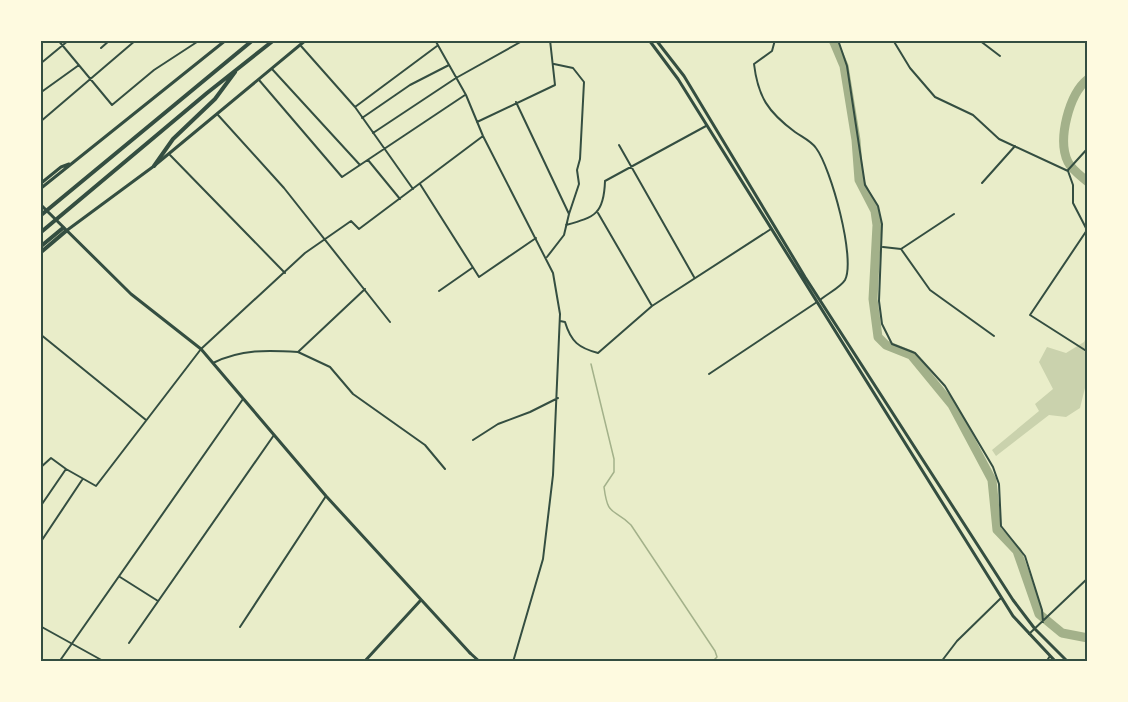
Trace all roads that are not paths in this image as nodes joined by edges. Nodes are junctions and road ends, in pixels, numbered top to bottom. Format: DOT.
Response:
graph roads {
  1 [pos="58,40"];
  2 [pos="69,40"];
  3 [pos="110,40"];
  4 [pos="136,40"];
  5 [pos="200,40"];
  6 [pos="226,40"];
  7 [pos="253,40"];
  8 [pos="274,40"];
  9 [pos="306,40"];
  10 [pos="435,40"];
  11 [pos="524,40"];
  12 [pos="550,40"];
  13 [pos="649,40"];
  14 [pos="656,40"];
  15 [pos="776,40"];
  16 [pos="838,40"];
  17 [pos="893,40"];
  18 [pos="979,40"];
  19 [pos="61,46"];
  20 [pos="301,46"];
  21 [pos="438,46"];
  22 [pos="101,48"];
  23 [pos="1000,56"];
  24 [pos="40,64"];
  25 [pos="554,64"];
  26 [pos="79,65"];
  27 [pos="449,65"];
  28 [pos="238,68"];
  29 [pos="272,69"];
  30 [pos="90,78"];
  31 [pos="456,78"];
  32 [pos="259,80"];
  33 [pos="40,93"];
  34 [pos="466,95"];
  35 [pos="516,102"];
  36 [pos="355,107"];
  37 [pos="218,114"];
  38 [pos="362,118"];
  39 [pos="40,122"];
  40 [pos="477,122"];
  41 [pos="706,125"];
  42 [pos="372,134"];
  43 [pos="483,136"];
  44 [pos="619,145"];
  45 [pos="1015,146"];
  46 [pos="1088,148"];
  47 [pos="383,150"];
  48 [pos="169,154"];
  49 [pos="368,160"];
  50 [pos="70,164"];
  51 [pos="360,165"];
  52 [pos="154,166"];
  53 [pos="631,169"];
  54 [pos="1068,170"];
  55 [pos="982,183"];
  56 [pos="40,184"];
  57 [pos="420,184"];
  58 [pos="40,189"];
  59 [pos="413,189"];
  60 [pos="400,199"];
  61 [pos="40,204"];
  62 [pos="597,212"];
  63 [pos="569,213"];
  64 [pos="954,214"];
  65 [pos="40,216"];
  66 [pos="566,225"];
  67 [pos="64,229"];
  68 [pos="771,230"];
  69 [pos="40,234"];
  70 [pos="536,238"];
  71 [pos="323,240"];
  72 [pos="40,247"];
  73 [pos="882,247"];
  74 [pos="901,249"];
  75 [pos="40,253"];
  76 [pos="546,258"];
  77 [pos="472,268"];
  78 [pos="285,273"];
  79 [pos="694,278"];
  80 [pos="365,289"];
  81 [pos="439,291"];
  82 [pos="818,301"];
  83 [pos="652,306"];
  84 [pos="560,321"];
  85 [pos="390,322"];
  86 [pos="40,334"];
  87 [pos="994,336"];
  88 [pos="201,349"];
  89 [pos="298,352"];
  90 [pos="1088,352"];
  91 [pos="213,363"];
  92 [pos="710,374"];
  93 [pos="243,398"];
  94 [pos="558,398"];
  95 [pos="146,420"];
  96 [pos="274,435"];
  97 [pos="473,440"];
  98 [pos="40,468"];
  99 [pos="66,469"];
  100 [pos="445,469"];
  101 [pos="82,480"];
  102 [pos="326,496"];
  103 [pos="40,507"];
  104 [pos="40,543"];
  105 [pos="119,576"];
  106 [pos="1088,578"];
  107 [pos="1001,598"];
  108 [pos="420,601"];
  109 [pos="158,602"];
  110 [pos="1043,622"];
  111 [pos="40,626"];
  112 [pos="240,627"];
  113 [pos="1035,628"];
  114 [pos="1029,634"];
  115 [pos="71,641"];
  116 [pos="129,643"];
  117 [pos="1050,656"];
  118 [pos="59,662"];
  119 [pos="105,662"];
  120 [pos="364,662"];
  121 [pos="479,662"];
  122 [pos="513,662"];
  123 [pos="941,662"];
  124 [pos="1046,662"];
  125 [pos="1056,662"];
  126 [pos="1068,662"];
  1 -- 19 [label="street"];
  2 -- 19 [label="street"];
  3 -- 22 [label="street"];
  4 -- 30 [label="street"];
  5 -- 30 [label="street"];
  6 -- 50 [label="main road"];
  7 -- 65 [label="highway"];
  8 -- 28 [label="highway"];
  9 -- 20 [label="main road"];
  10 -- 21 [label="street"];
  11 -- 31 [label="street"];
  12 -- 25 [label="street"];
  13 -- 41 [label="main road"];
  14 -- 82 [label="main road"];
  15 -- 82 [label="street"];
  16 -- 73 [label="street"];
  17 -- 45 [label="street"];
  18 -- 23 [label="street"];
  19 -- 24 [label="street"];
  19 -- 26 [label="street"];
  20 -- 29 [label="main road"];
  20 -- 36 [label="street"];
  21 -- 27 [label="street"];
  21 -- 36 [label="street"];
  25 -- 35 [label="street"];
  25 -- 63 [label="street"];
  26 -- 30 [label="street"];
  26 -- 33 [label="street"];
  27 -- 31 [label="street"];
  27 -- 38 [label="street"];
  28 -- 52 [label="highway"];
  28 -- 69 [label="highway"];
  29 -- 32 [label="main road"];
  29 -- 51 [label="street"];
  30 -- 39 [label="street"];
  31 -- 34 [label="street"];
  31 -- 42 [label="street"];
  32 -- 37 [label="main road"];
  32 -- 51 [label="street"];
  34 -- 40 [label="street"];
  34 -- 47 [label="street"];
  35 -- 40 [label="street"];
  35 -- 63 [label="street"];
  36 -- 38 [label="street"];
  37 -- 48 [label="main road"];
  37 -- 71 [label="street"];
  38 -- 42 [label="street"];
  40 -- 43 [label="street"];
  41 -- 53 [label="street"];
  41 -- 68 [label="main road"];
  42 -- 47 [label="street"];
  43 -- 57 [label="street"];
  43 -- 70 [label="street"];
  44 -- 53 [label="street"];
  45 -- 54 [label="street"];
  45 -- 55 [label="street"];
  46 -- 54 [label="street"];
  47 -- 49 [label="street"];
  47 -- 59 [label="street"];
  48 -- 52 [label="main road"];
  48 -- 78 [label="street"];
  49 -- 51 [label="street"];
  49 -- 60 [label="street"];
  50 -- 56 [label="main road"];
  50 -- 58 [label="main road"];
  52 -- 67 [label="main road"];
  53 -- 62 [label="street"];
  53 -- 79 [label="street"];
  54 -- 90 [label="street"];
  57 -- 59 [label="street"];
  57 -- 77 [label="street"];
  59 -- 60 [label="street"];
  60 -- 71 [label="street"];
  61 -- 67 [label="main road"];
  62 -- 66 [label="street"];
  62 -- 83 [label="street"];
  63 -- 66 [label="street"];
  64 -- 74 [label="street"];
  66 -- 76 [label="street"];
  67 -- 72 [label="highway"];
  67 -- 75 [label="highway"];
  67 -- 88 [label="main road"];
  68 -- 79 [label="street"];
  68 -- 82 [label="main road"];
  70 -- 76 [label="street"];
  70 -- 77 [label="street"];
  71 -- 78 [label="street"];
  71 -- 80 [label="street"];
  73 -- 74 [label="street"];
  73 -- 110 [label="street"];
  74 -- 87 [label="street"];
  76 -- 84 [label="street"];
  77 -- 81 [label="street"];
  78 -- 88 [label="street"];
  79 -- 83 [label="street"];
  80 -- 85 [label="street"];
  80 -- 89 [label="street"];
  82 -- 92 [label="street"];
  82 -- 107 [label="main road"];
  82 -- 113 [label="main road"];
  83 -- 84 [label="street"];
  84 -- 94 [label="street"];
  86 -- 95 [label="street"];
  88 -- 91 [label="main road"];
  88 -- 95 [label="street"];
  89 -- 91 [label="street"];
  89 -- 100 [label="street"];
  91 -- 93 [label="main road"];
  93 -- 96 [label="main road"];
  93 -- 105 [label="street"];
  94 -- 97 [label="street"];
  94 -- 122 [label="street"];
  95 -- 101 [label="street"];
  96 -- 102 [label="main road"];
  96 -- 109 [label="street"];
  98 -- 99 [label="street"];
  99 -- 101 [label="street"];
  99 -- 103 [label="street"];
  101 -- 104 [label="street"];
  102 -- 108 [label="main road"];
  102 -- 112 [label="street"];
  105 -- 109 [label="street"];
  105 -- 115 [label="street"];
  106 -- 110 [label="street"];
  107 -- 114 [label="main road"];
  107 -- 123 [label="street"];
  108 -- 120 [label="main road"];
  108 -- 121 [label="main road"];
  109 -- 116 [label="street"];
  110 -- 113 [label="street"];
  111 -- 115 [label="street"];
  113 -- 114 [label="street"];
  113 -- 126 [label="main road"];
  114 -- 117 [label="main road"];
  115 -- 118 [label="street"];
  115 -- 119 [label="street"];
  117 -- 124 [label="street"];
  117 -- 125 [label="main road"];
}
